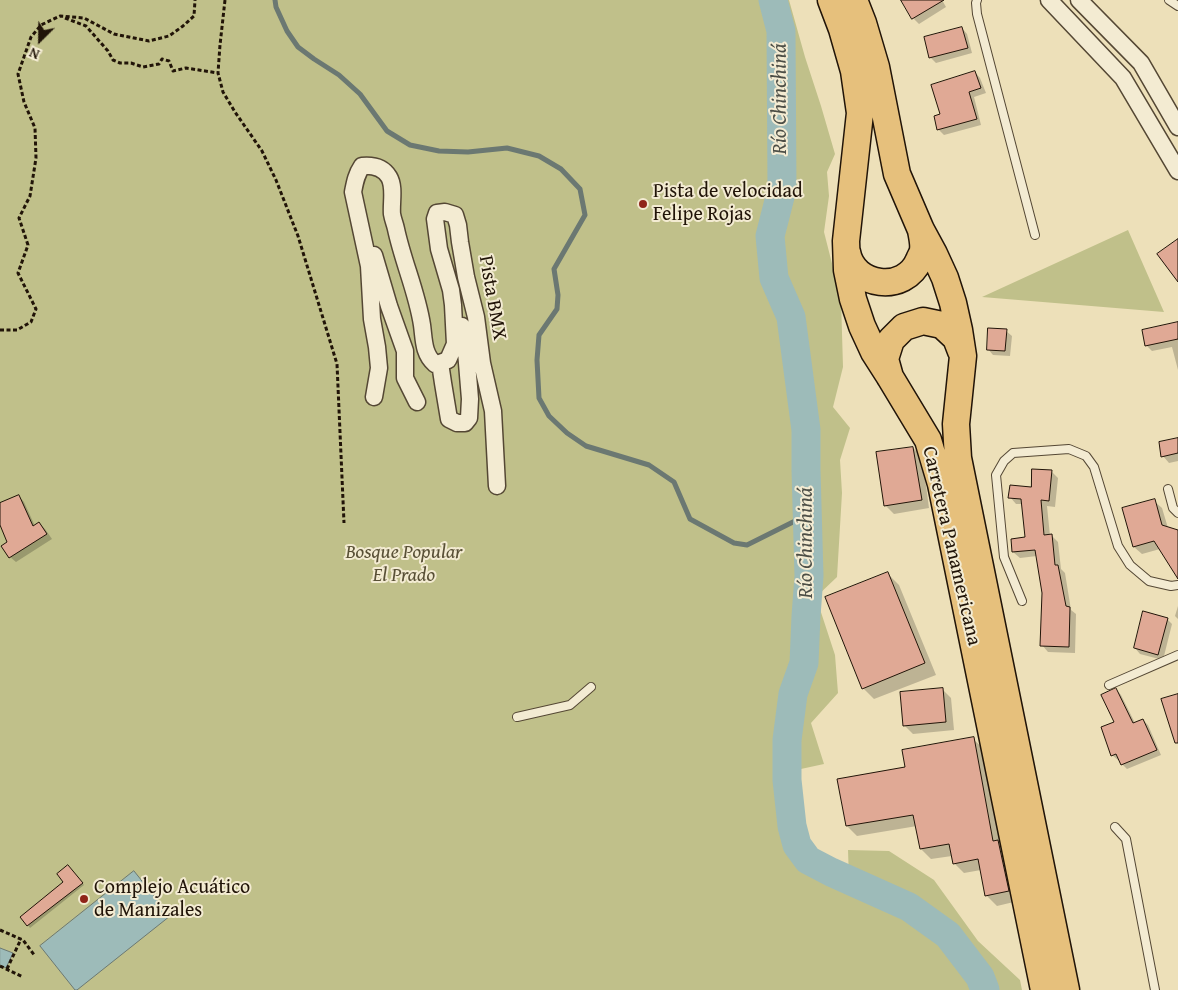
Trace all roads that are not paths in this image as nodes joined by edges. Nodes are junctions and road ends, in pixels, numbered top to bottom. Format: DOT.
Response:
graph roads {
  1 [pos="831,0"];
  2 [pos="854,0"];
  3 [pos="978,0"];
  4 [pos="1048,0"];
  5 [pos="1079,0"];
  6 [pos="1169,0"];
  7 [pos="1178,6"];
  8 [pos="1178,127"];
  9 [pos="1178,171"];
  10 [pos="921,230"];
  11 [pos="1035,234"];
  12 [pos="364,238"];
  13 [pos="846,241"];
  14 [pos="451,290"];
  15 [pos="963,356"];
  16 [pos="440,363"];
  17 [pos="890,377"];
  18 [pos="374,397"];
  19 [pos="417,402"];
  20 [pos="497,486"];
  21 [pos="1168,489"];
  22 [pos="1178,513"];
  23 [pos="1178,585"];
  24 [pos="1022,601"];
  25 [pos="1178,655"];
  26 [pos="1109,685"];
  27 [pos="591,687"];
  28 [pos="517,717"];
  29 [pos="1115,827"];
  30 [pos="1044,990"];
  31 [pos="1066,990"];
  32 [pos="1155,990"];
  1 -- 13 [label="highway, Carretera Panamericana"];
  2 -- 10 [label="highway, Carretera Panamericana"];
  3 -- 11 [label="lane"];
  4 -- 9 [label="street"];
  5 -- 8 [label="street"];
  6 -- 7 [label="lane"];
  10 -- 13 [label="highway"];
  10 -- 15 [label="highway, Carretera Panamericana"];
  12 -- 16 [label="street"];
  12 -- 18 [label="street"];
  12 -- 19 [label="street"];
  13 -- 17 [label="highway, Carretera Panamericana"];
  14 -- 16 [label="street, Pista BMX"];
  14 -- 16 [label="street, Pista BMX"];
  14 -- 20 [label="street, Pista BMX"];
  15 -- 17 [label="highway"];
  15 -- 31 [label="highway, Carretera Panamericana"];
  17 -- 30 [label="highway, Carretera Panamericana"];
  21 -- 22 [label="lane"];
  23 -- 24 [label="lane"];
  25 -- 26 [label="lane"];
  27 -- 28 [label="lane"];
  29 -- 32 [label="lane"];
}
